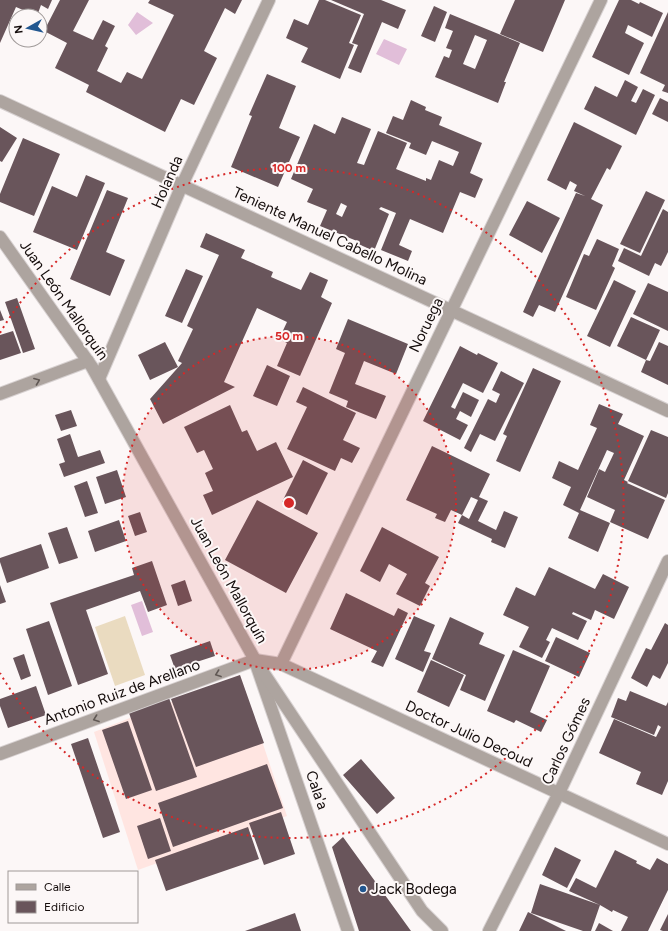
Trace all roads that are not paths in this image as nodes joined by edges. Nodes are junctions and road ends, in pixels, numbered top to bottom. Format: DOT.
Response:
graph roads {
  1 [pos="269,0"];
  2 [pos="601,0"];
  3 [pos="0,101"];
  4 [pos="182,185"];
  5 [pos="0,237"];
  6 [pos="451,310"];
  7 [pos="88,361"];
  8 [pos="99,379"];
  9 [pos="0,394"];
  10 [pos="668,411"];
  11 [pos="668,561"];
  12 [pos="255,660"];
  13 [pos="281,664"];
  14 [pos="0,754"];
  15 [pos="560,793"];
  16 [pos="668,844"];
  17 [pos="348,931"];
  18 [pos="442,931"];
  19 [pos="489,931"];
  1 -- 4 [label="street, Holanda"];
  2 -- 6 [label="street, Noruega"];
  3 -- 4 [label="street, Teniente Manuel Cabello Molina"];
  4 -- 6 [label="street, Teniente Manuel Cabello Molina"];
  4 -- 8 [label="street, Holanda"];
  5 -- 7 [label="street, Juan León Mallorquín"];
  6 -- 10 [label="street, Teniente Manuel Cabello Molina"];
  6 -- 13 [label="street, Noruega"];
  7 -- 8 [label="street, Juan León Mallorquín"];
  9 -- 7 [label="street, one-way"];
  8 -- 12 [label="street, Juan León Mallorquín"];
  11 -- 15 [label="street, Carlos Gómes"];
  12 -- 13 [label="street, Doctor Julio Decoud"];
  12 -- 14 [label="street, Antonio Ruiz de Arellano, one-way"];
  12 -- 17 [label="street, Cala'a"];
  12 -- 18 [label="street, Juan León Mallorquín"];
  13 -- 15 [label="street, Doctor Julio Decoud"];
  15 -- 16 [label="street, Doctor Julio Decoud"];
  15 -- 19 [label="street, Carlos Gómes"];
}
